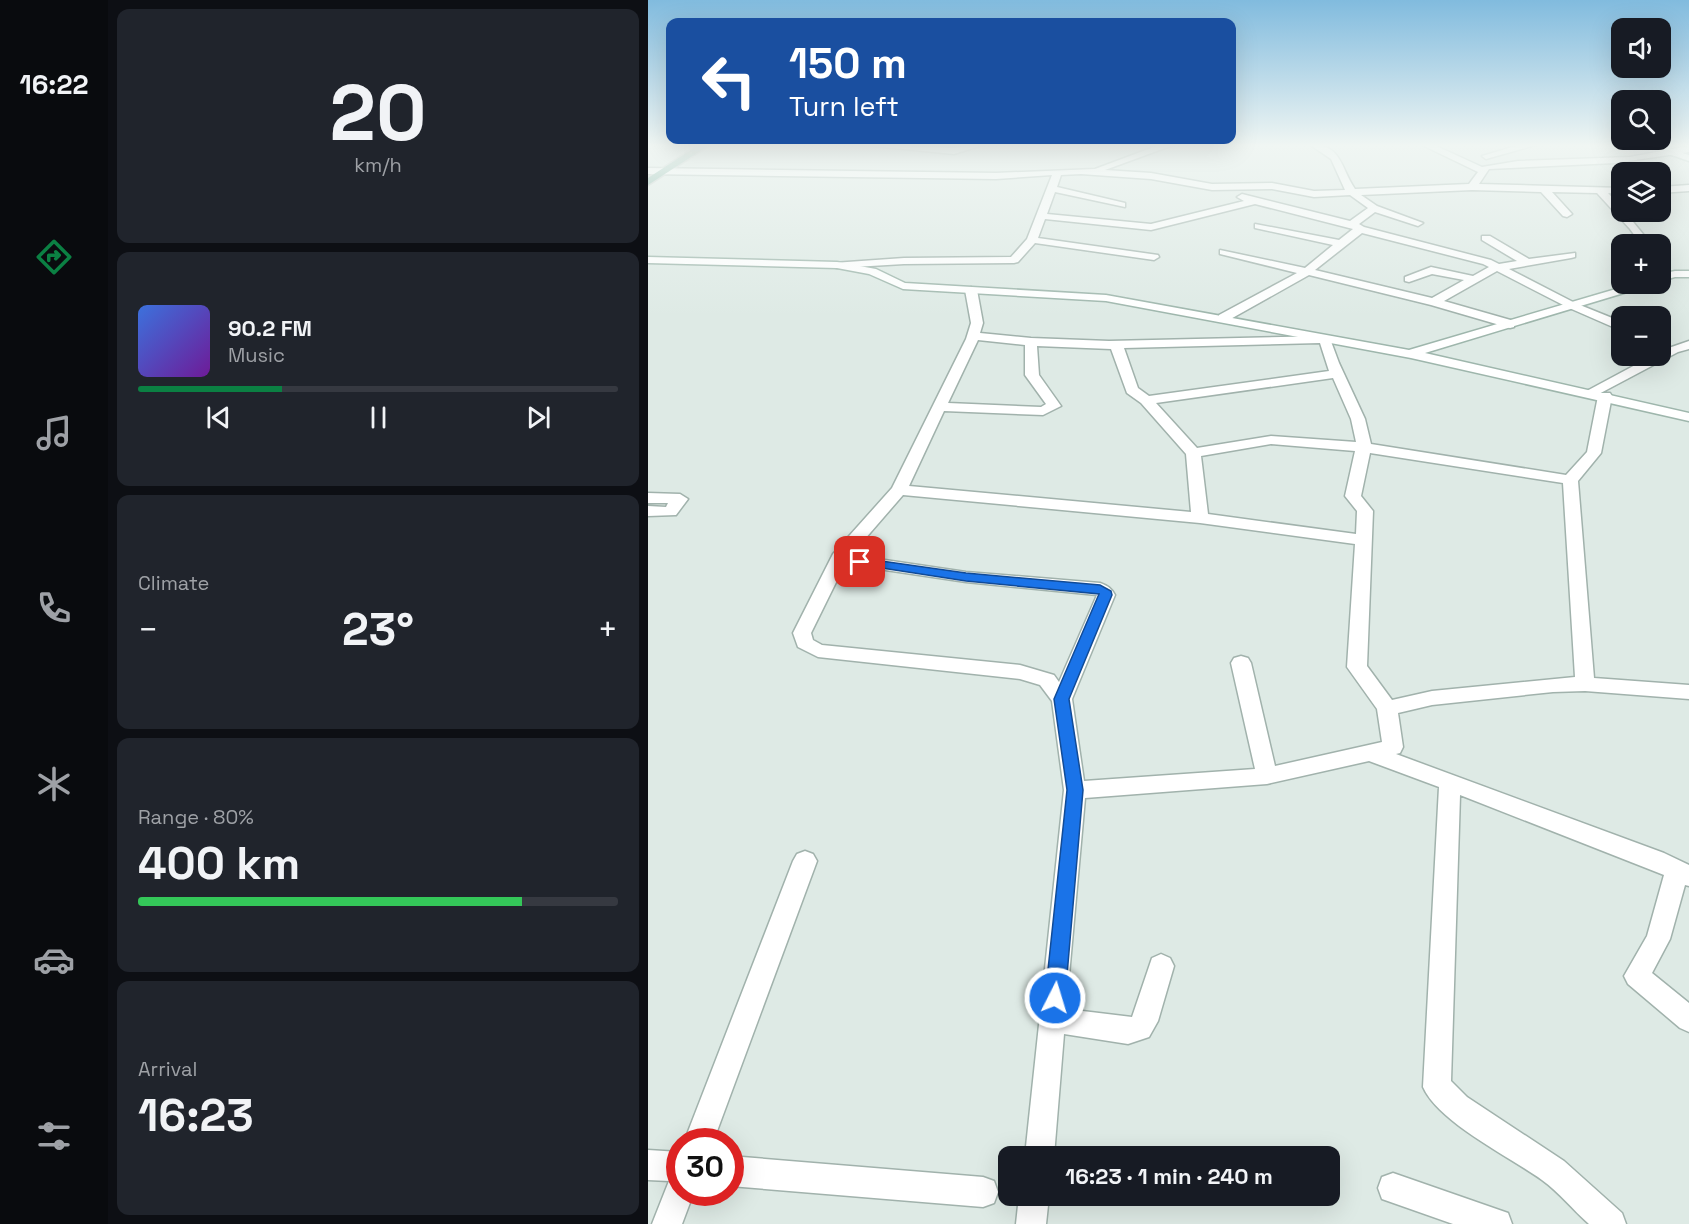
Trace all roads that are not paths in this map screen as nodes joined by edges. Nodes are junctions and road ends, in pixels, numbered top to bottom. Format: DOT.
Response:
graph roads {
  1 [pos="1046,201"];
  2 [pos="1106,201"];
  3 [pos="1254,201"];
  4 [pos="1292,201"];
  5 [pos="1365,201"];
  6 [pos="1555,201"];
  7 [pos="1610,201"];
  8 [pos="1122,205"];
  9 [pos="1276,207"];
  10 [pos="1374,208"];
  11 [pos="1567,214"];
  12 [pos="1041,216"];
  13 [pos="1418,223"];
  14 [pos="1259,226"];
  15 [pos="1356,227"];
  16 [pos="1639,234"];
  17 [pos="1486,238"];
  18 [pos="1032,240"];
  19 [pos="1342,243"];
  20 [pos="1224,252"];
  21 [pos="1571,255"];
  22 [pos="1154,256"];
  23 [pos="648,260"];
  24 [pos="1527,262"];
  25 [pos="837,265"];
  26 [pos="1496,268"];
  27 [pos="1305,273"];
  28 [pos="1671,274"];
  29 [pos="1689,274"];
  30 [pos="1409,279"];
  31 [pos="1473,279"];
  32 [pos="971,290"];
  33 [pos="1611,293"];
  34 [pos="1434,302"];
  35 [pos="1571,305"];
  36 [pos="1223,318"];
  37 [pos="1611,322"];
  38 [pos="1510,324"];
  39 [pos="973,336"];
  40 [pos="1325,339"];
  41 [pos="1031,342"];
  42 [pos="1116,345"];
  43 [pos="1689,345"];
  44 [pos="1671,348"];
  45 [pos="1674,349"];
  46 [pos="1411,354"];
  47 [pos="1336,374"];
  48 [pos="1598,394"];
  49 [pos="1146,400"];
  50 [pos="939,407"];
  51 [pos="1689,417"];
  52 [pos="1363,447"];
  53 [pos="1193,453"];
  54 [pos="1570,480"];
  55 [pos="899,490"];
  56 [pos="648,498"];
  57 [pos="648,511"];
  58 [pos="1200,518"];
  59 [pos="1365,540"];
  60 [pos="839,558"];
  61 [pos="1241,663"];
  62 [pos="1585,684"];
  63 [pos="1689,692"];
  64 [pos="1062,699"];
  65 [pos="1387,708"];
  66 [pos="1371,753"];
  67 [pos="1267,776"];
  68 [pos="1450,783"];
  69 [pos="1075,790"];
  70 [pos="805,861"];
  71 [pos="1683,874"];
  72 [pos="1161,966"];
  73 [pos="1689,1019"];
  74 [pos="1053,1020"];
  75 [pos="703,1128"];
  76 [pos="1040,1146"];
  77 [pos="648,1165"];
  78 [pos="666,1166"];
  79 [pos="744,1172"];
  80 [pos="1393,1188"];
  81 [pos="983,1192"];
  82 [pos="674,1206"];
  83 [pos="1033,1206"];
  84 [pos="667,1224"];
  85 [pos="1031,1224"];
  86 [pos="1497,1224"];
  87 [pos="1611,1224"];
  1 -- 12 [label="street"];
  2 -- 8 [label="street"];
  3 -- 9 [label="street"];
  3 -- 12 [label="street"];
  4 -- 9 [label="street"];
  5 -- 10 [label="street"];
  6 -- 11 [label="street"];
  7 -- 16 [label="street"];
  9 -- 15 [label="street"];
  10 -- 13 [label="street"];
  10 -- 15 [label="street"];
  12 -- 18 [label="street"];
  14 -- 19 [label="street"];
  15 -- 19 [label="street"];
  15 -- 26 [label="street"];
  17 -- 24 [label="street"];
  18 -- 22 [label="street"];
  18 -- 25 [label="street"];
  19 -- 27 [label="street"];
  20 -- 27 [label="street"];
  21 -- 24 [label="street"];
  23 -- 25 [label="street"];
  24 -- 26 [label="street"];
  25 -- 32 [label="street"];
  26 -- 31 [label="street"];
  26 -- 35 [label="street"];
  27 -- 34 [label="street"];
  27 -- 36 [label="street"];
  28 -- 29 [label="street"];
  30 -- 31 [label="street"];
  31 -- 34 [label="street"];
  32 -- 36 [label="street"];
  32 -- 39 [label="street"];
  33 -- 35 [label="street"];
  34 -- 38 [label="street"];
  35 -- 37 [label="street"];
  35 -- 38 [label="street"];
  36 -- 40 [label="street"];
  38 -- 46 [label="street"];
  39 -- 41 [label="street"];
  39 -- 50 [label="street"];
  40 -- 42 [label="street"];
  40 -- 46 [label="street"];
  40 -- 47 [label="street"];
  41 -- 42 [label="street"];
  41 -- 50 [label="street"];
  42 -- 49 [label="street"];
  43 -- 45 [label="street"];
  44 -- 45 [label="street"];
  45 -- 48 [label="street"];
  46 -- 48 [label="street"];
  47 -- 49 [label="street"];
  47 -- 52 [label="street"];
  48 -- 51 [label="street"];
  48 -- 54 [label="street"];
  49 -- 53 [label="street"];
  50 -- 55 [label="street"];
  52 -- 53 [label="street"];
  52 -- 54 [label="street"];
  52 -- 59 [label="street"];
  53 -- 58 [label="street"];
  54 -- 62 [label="street"];
  55 -- 58 [label="street"];
  55 -- 60 [label="street"];
  56 -- 57 [label="street"];
  58 -- 59 [label="street"];
  59 -- 65 [label="street"];
  60 -- 64 [label="street"];
  60 -- 64 [label="street"];
  61 -- 67 [label="street"];
  62 -- 63 [label="street"];
  62 -- 65 [label="street"];
  64 -- 69 [label="street"];
  65 -- 66 [label="street"];
  66 -- 67 [label="street"];
  66 -- 68 [label="street"];
  67 -- 69 [label="street"];
  68 -- 71 [label="street"];
  68 -- 87 [label="street"];
  69 -- 74 [label="street"];
  70 -- 75 [label="street"];
  71 -- 73 [label="street"];
  72 -- 74 [label="street"];
  74 -- 76 [label="street"];
  77 -- 78 [label="street"];
  79 -- 81 [label="street"];
  80 -- 86 [label="street"];
  82 -- 84 [label="street"];
  83 -- 85 [label="street"];
}
